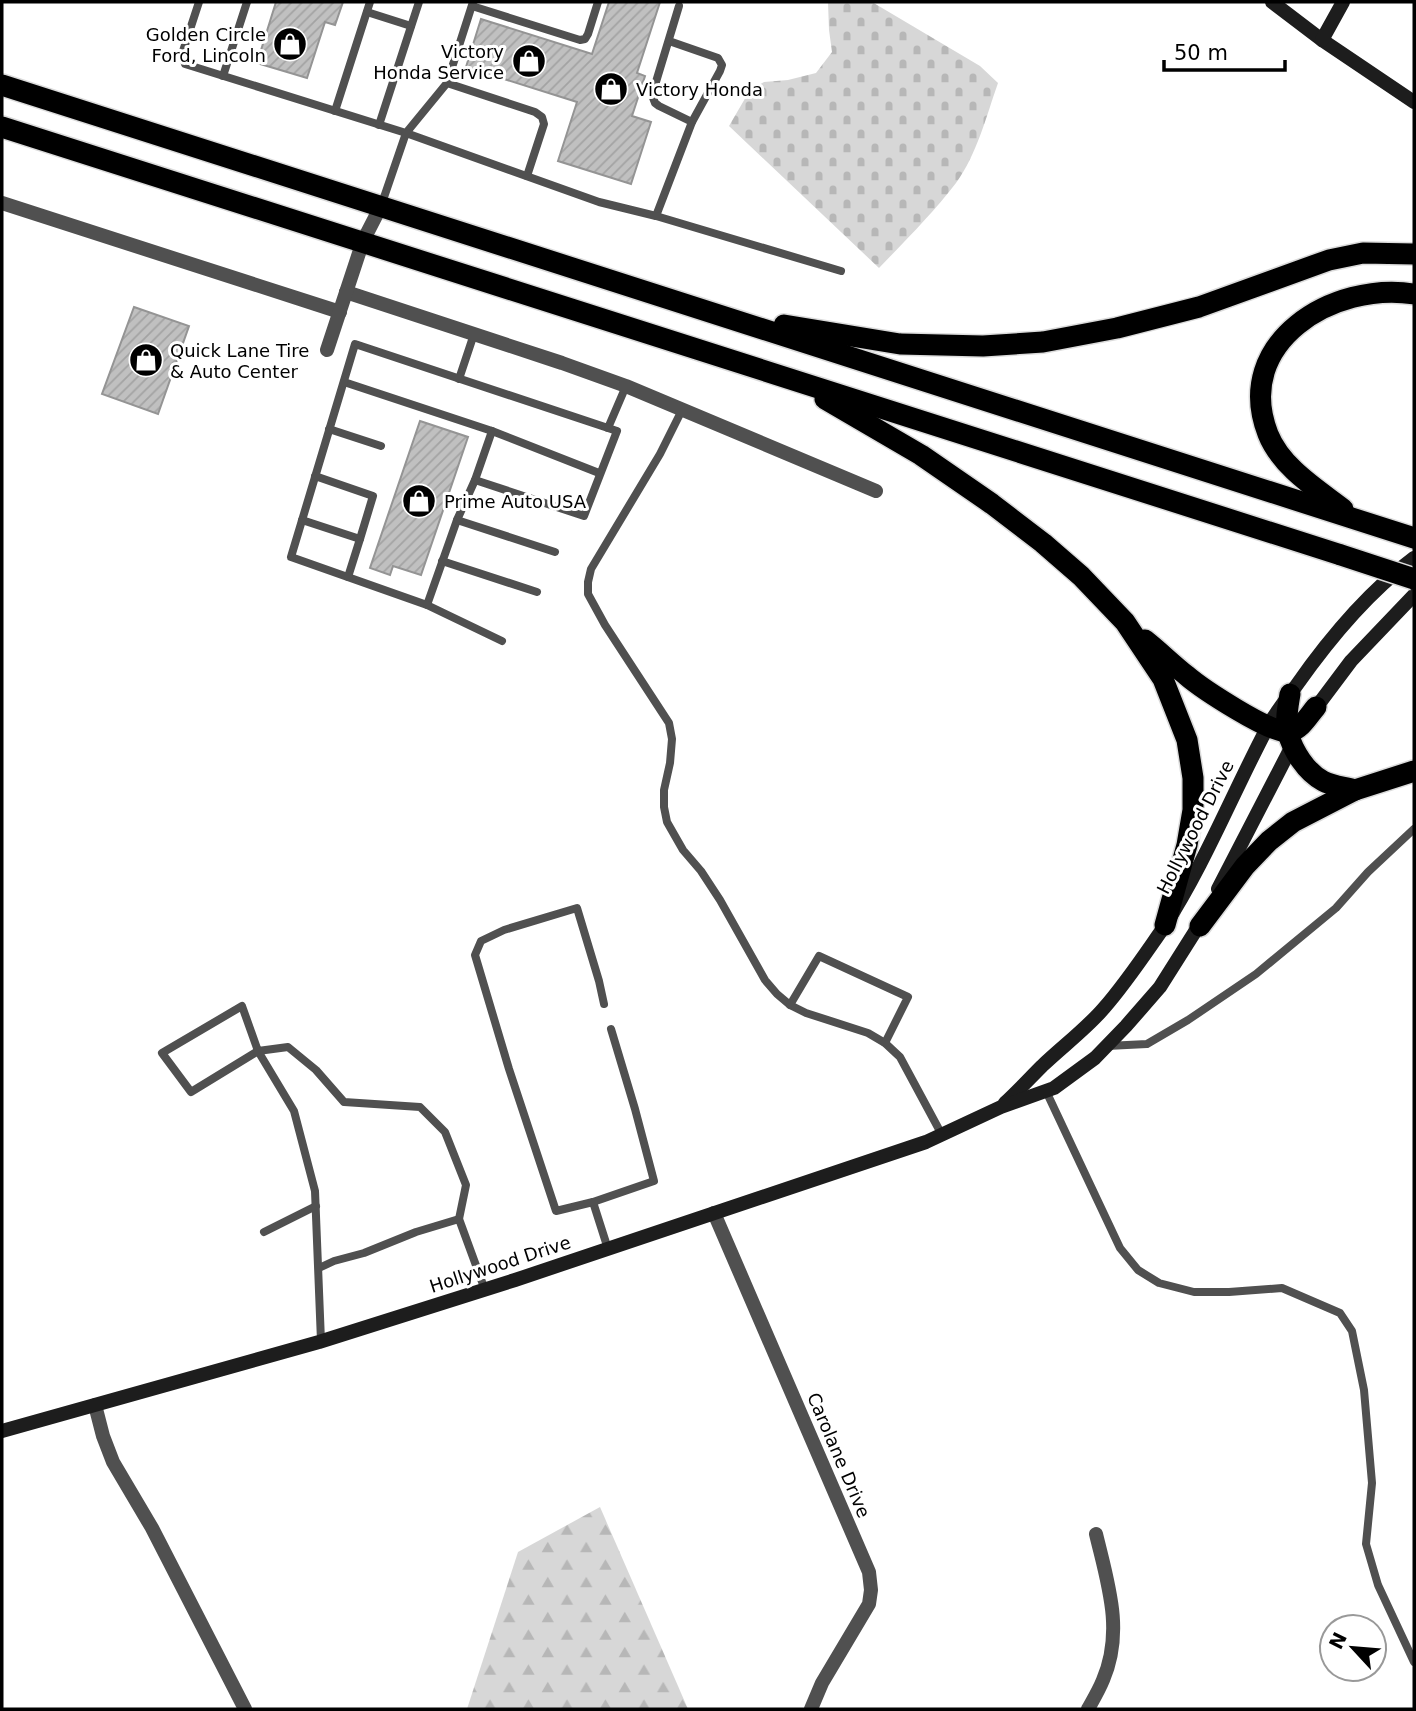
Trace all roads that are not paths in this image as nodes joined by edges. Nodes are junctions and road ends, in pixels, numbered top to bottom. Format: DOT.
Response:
graph roads {
  1 [pos="199,2"];
  2 [pos="247,2"];
  3 [pos="370,2"];
  4 [pos="419,2"];
  5 [pos="598,2"];
  6 [pos="1272,2"];
  7 [pos="1343,2"];
  8 [pos="473,4"];
  9 [pos="679,6"];
  10 [pos="367,12"];
  11 [pos="411,26"];
  12 [pos="1322,40"];
  13 [pos="669,41"];
  14 [pos="223,76"];
  15 [pos="447,83"];
  16 [pos="2,85"];
  17 [pos="1414,102"];
  18 [pos="335,111"];
  19 [pos="692,122"];
  20 [pos="379,125"];
  21 [pos="2,127"];
  22 [pos="406,133"];
  23 [pos="527,176"];
  24 [pos="2,203"];
  25 [pos="381,206"];
  26 [pos="656,216"];
  27 [pos="363,242"];
  28 [pos="1414,254"];
  29 [pos="841,271"];
  30 [pos="346,292"];
  31 [pos="1414,294"];
  32 [pos="340,312"];
  33 [pos="713,314"];
  34 [pos="474,334"];
  35 [pos="327,350"];
  36 [pos="459,379"];
  37 [pos="790,379"];
  38 [pos="344,382"];
  39 [pos="626,386"];
  40 [pos="682,411"];
  41 [pos="608,428"];
  42 [pos="329,429"];
  43 [pos="492,431"];
  44 [pos="381,446"];
  45 [pos="599,473"];
  46 [pos="315,477"];
  47 [pos="475,480"];
  48 [pos="876,491"];
  49 [pos="1356,519"];
  50 [pos="302,520"];
  51 [pos="457,520"];
  52 [pos="1414,538"];
  53 [pos="360,539"];
  54 [pos="555,552"];
  55 [pos="1414,558"];
  56 [pos="443,561"];
  57 [pos="348,577"];
  58 [pos="1414,579"];
  59 [pos="537,592"];
  60 [pos="1414,595"];
  61 [pos="427,605"];
  62 [pos="1125,622"];
  63 [pos="502,641"];
  64 [pos="1290,694"];
  65 [pos="1316,707"];
  66 [pos="1283,734"];
  67 [pos="1414,771"];
  68 [pos="1355,790"];
  69 [pos="1414,830"];
  70 [pos="1165,925"];
  71 [pos="1200,926"];
  72 [pos="604,1004"];
  73 [pos="790,1005"];
  74 [pos="611,1029"];
  75 [pos="885,1043"];
  76 [pos="1107,1046"];
  77 [pos="258,1051"];
  78 [pos="1046,1091"];
  79 [pos="1002,1107"];
  80 [pos="942,1135"];
  81 [pos="593,1202"];
  82 [pos="316,1206"];
  83 [pos="714,1213"];
  84 [pos="458,1219"];
  85 [pos="264,1232"];
  86 [pos="608,1249"];
  87 [pos="318,1268"];
  88 [pos="485,1290"];
  89 [pos="321,1341"];
  90 [pos="95,1405"];
  91 [pos="2,1431"];
  92 [pos="1096,1534"];
  93 [pos="1414,1662"];
  94 [pos="245,1709"];
  95 [pos="811,1709"];
  96 [pos="1088,1709"];
  1 -- 14 [label="lane"];
  2 -- 14 [label="lane"];
  3 -- 10 [label="lane"];
  4 -- 11 [label="lane"];
  5 -- 8 [label="lane"];
  6 -- 12 [label="main road"];
  7 -- 12 [label="main road"];
  8 -- 15 [label="lane"];
  9 -- 13 [label="lane"];
  10 -- 11 [label="lane"];
  10 -- 18 [label="lane"];
  11 -- 20 [label="lane"];
  12 -- 17 [label="main road"];
  13 -- 19 [label="lane"];
  13 -- 19 [label="lane"];
  14 -- 18 [label="lane"];
  15 -- 22 [label="lane"];
  15 -- 23 [label="lane"];
  16 -- 25 [label="highway"];
  18 -- 20 [label="lane"];
  19 -- 26 [label="lane"];
  20 -- 22 [label="lane"];
  21 -- 27 [label="highway"];
  22 -- 23 [label="lane"];
  22 -- 25 [label="lane"];
  23 -- 26 [label="lane"];
  24 -- 32 [label="street"];
  25 -- 27 [label="street"];
  25 -- 33 [label="highway"];
  26 -- 29 [label="lane"];
  27 -- 30 [label="street"];
  27 -- 37 [label="highway"];
  28 -- 33 [label="highway"];
  30 -- 32 [label="street"];
  30 -- 34 [label="street"];
  31 -- 49 [label="highway"];
  32 -- 35 [label="street"];
  33 -- 49 [label="highway"];
  34 -- 36 [label="lane"];
  34 -- 39 [label="street"];
  36 -- 38 [label="lane"];
  36 -- 41 [label="lane"];
  37 -- 58 [label="highway, bridge"];
  37 -- 62 [label="highway"];
  38 -- 42 [label="lane"];
  38 -- 43 [label="lane"];
  39 -- 40 [label="street"];
  39 -- 41 [label="lane"];
  40 -- 48 [label="street"];
  40 -- 73 [label="lane"];
  41 -- 45 [label="lane"];
  42 -- 44 [label="lane"];
  42 -- 46 [label="lane"];
  43 -- 45 [label="lane"];
  43 -- 47 [label="lane"];
  45 -- 47 [label="lane"];
  46 -- 50 [label="lane"];
  46 -- 53 [label="lane"];
  47 -- 51 [label="lane"];
  49 -- 52 [label="highway"];
  50 -- 53 [label="lane"];
  50 -- 57 [label="lane"];
  51 -- 54 [label="lane"];
  51 -- 56 [label="lane"];
  53 -- 57 [label="lane"];
  55 -- 64 [label="main road"];
  56 -- 59 [label="lane"];
  56 -- 61 [label="lane"];
  57 -- 61 [label="lane"];
  60 -- 65 [label="main road"];
  61 -- 63 [label="lane"];
  62 -- 66 [label="highway"];
  62 -- 70 [label="highway"];
  64 -- 66 [label="highway"];
  65 -- 66 [label="highway"];
  66 -- 68 [label="highway"];
  66 -- 70 [label="main road, Hollywood Drive"];
  66 -- 71 [label="main road, Hollywood Drive"];
  67 -- 68 [label="highway"];
  68 -- 71 [label="highway"];
  69 -- 76 [label="lane"];
  70 -- 79 [label="main road, Hollywood Drive"];
  71 -- 76 [label="main road, Hollywood Drive"];
  72 -- 81 [label="lane"];
  73 -- 75 [label="lane"];
  73 -- 75 [label="lane"];
  74 -- 81 [label="lane"];
  75 -- 80 [label="lane"];
  76 -- 78 [label="main road, Hollywood Drive"];
  77 -- 77 [label="lane"];
  77 -- 82 [label="lane"];
  77 -- 84 [label="lane"];
  78 -- 79 [label="main road, Hollywood Drive"];
  78 -- 93 [label="lane"];
  79 -- 80 [label="main road, Hollywood Drive"];
  80 -- 83 [label="main road, Hollywood Drive"];
  81 -- 86 [label="lane"];
  82 -- 85 [label="lane"];
  82 -- 87 [label="lane"];
  83 -- 86 [label="main road, Hollywood Drive"];
  83 -- 95 [label="street, Carolane Drive"];
  84 -- 87 [label="lane"];
  84 -- 88 [label="lane"];
  86 -- 88 [label="main road, Hollywood Drive"];
  87 -- 89 [label="lane"];
  88 -- 89 [label="main road, Hollywood Drive"];
  89 -- 90 [label="main road, Hollywood Drive"];
  90 -- 91 [label="main road, Hollywood Drive"];
  90 -- 94 [label="street"];
  92 -- 96 [label="street"];
}
